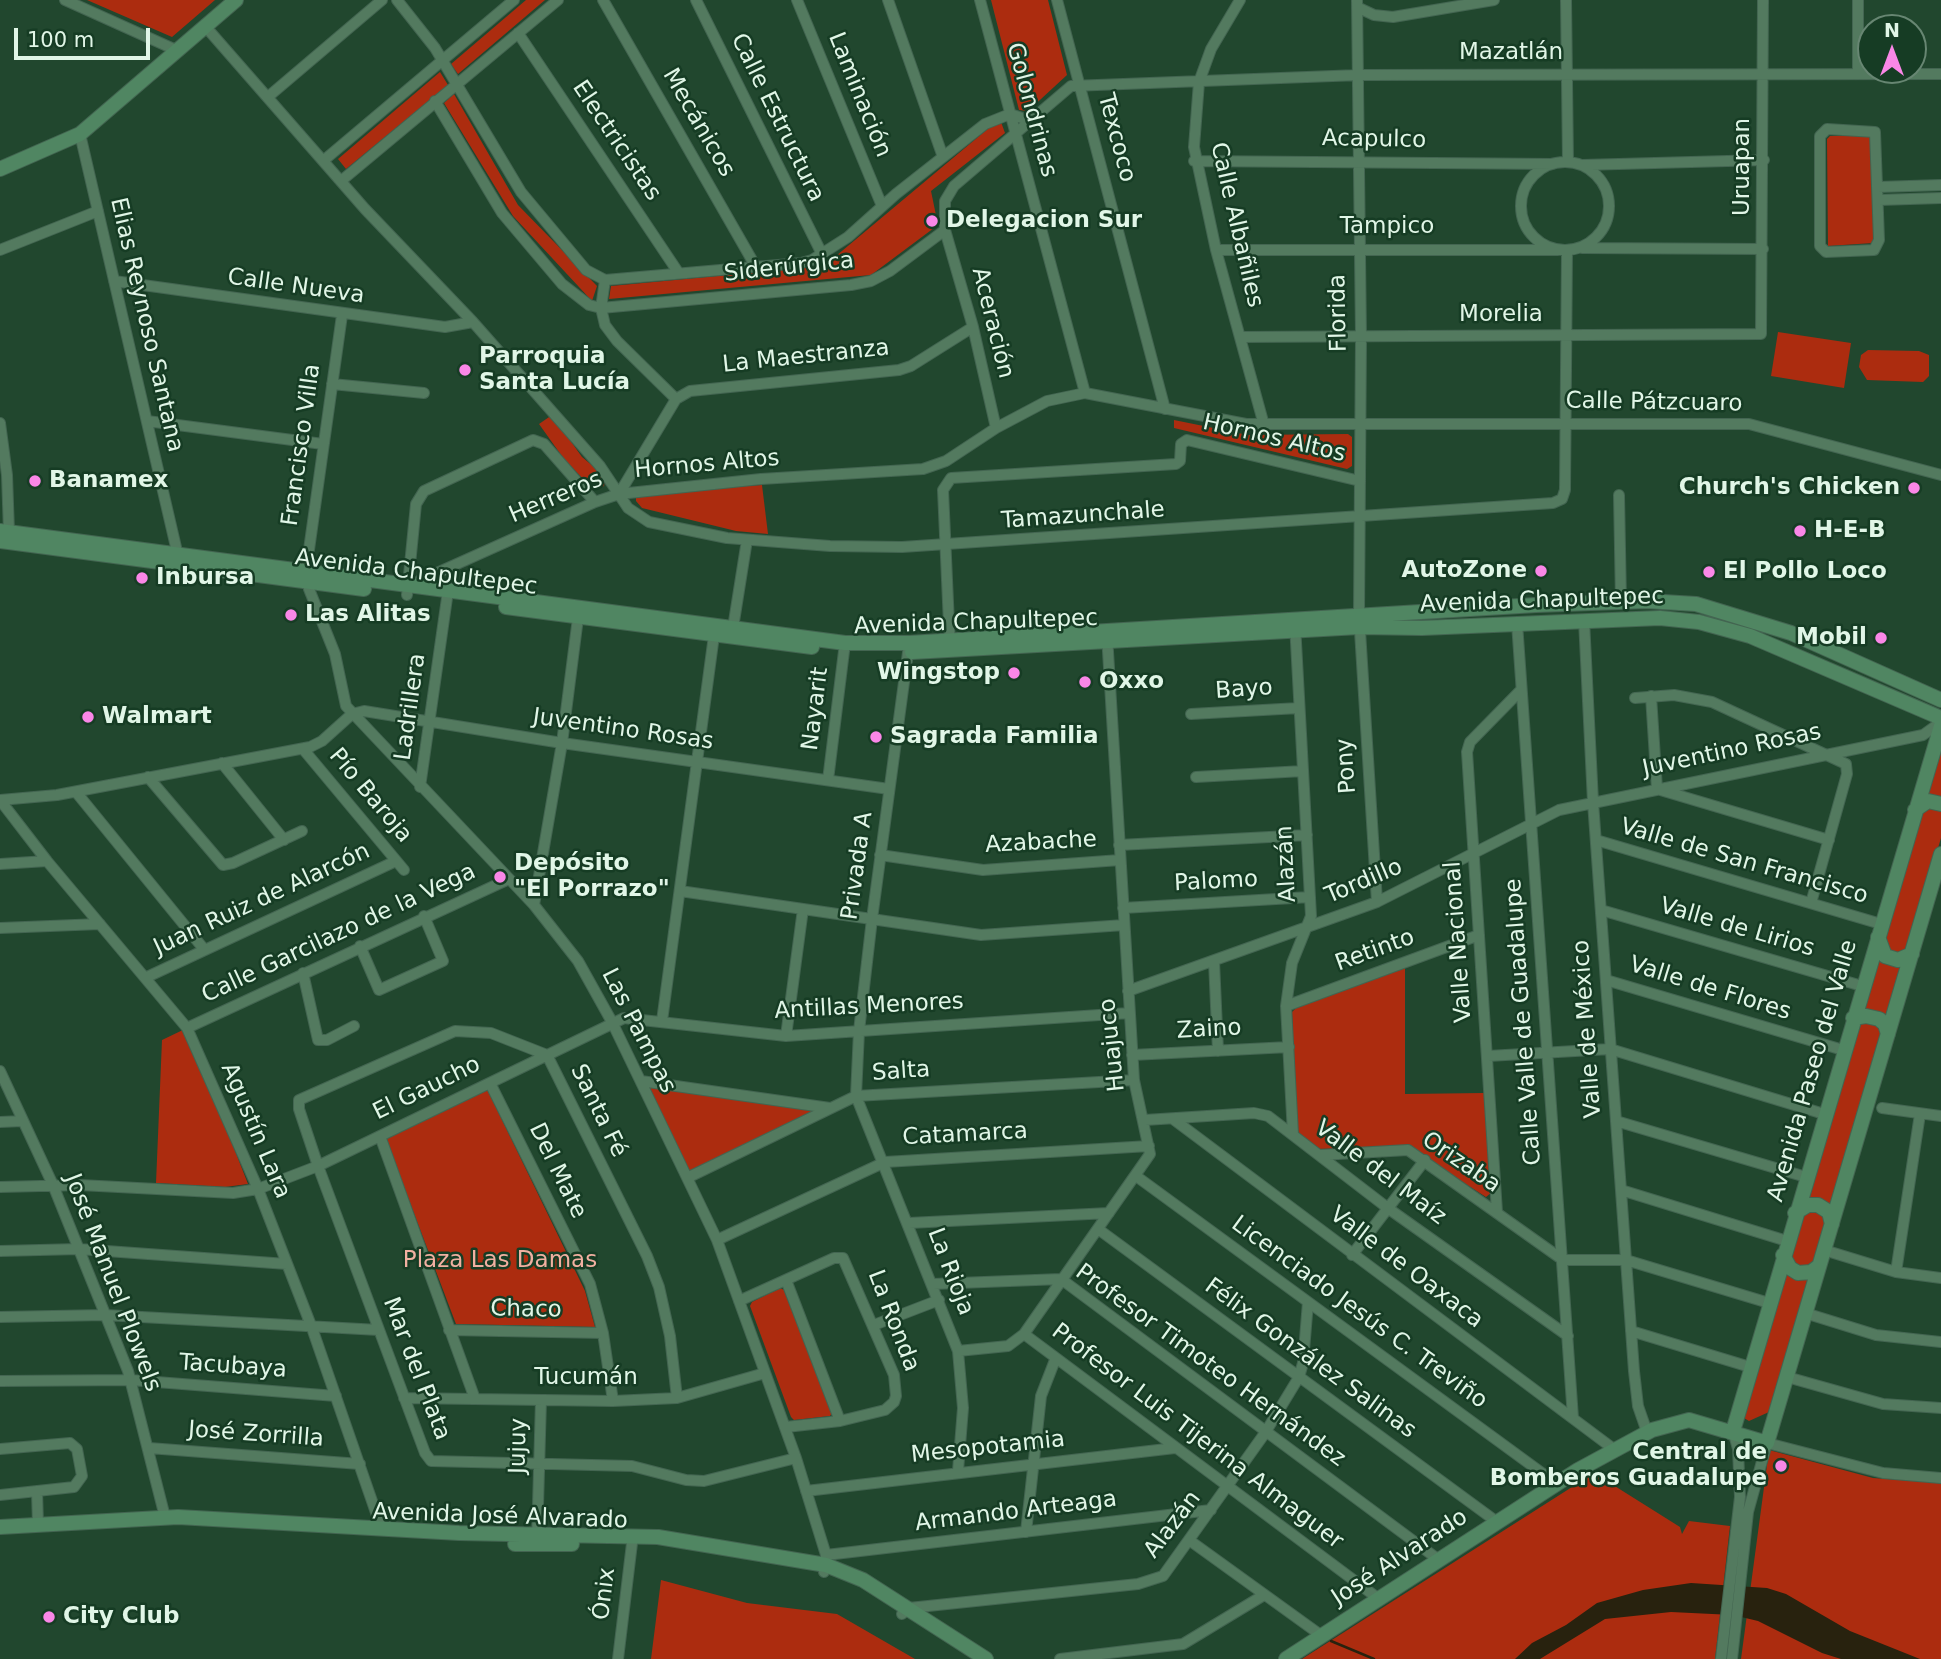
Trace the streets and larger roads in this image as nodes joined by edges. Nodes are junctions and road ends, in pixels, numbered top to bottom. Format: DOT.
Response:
graph roads {
  1 [pos="65,0"];
  2 [pos="236,0"];
  3 [pos="382,0"];
  4 [pos="397,0"];
  5 [pos="513,0"];
  6 [pos="558,0"];
  7 [pos="604,0"];
  8 [pos="696,0"];
  9 [pos="797,0"];
  10 [pos="888,0"];
  11 [pos="980,0"];
  12 [pos="1057,0"];
  13 [pos="1240,0"];
  14 [pos="1494,0"];
  15 [pos="1566,0"];
  16 [pos="1763,0"];
  17 [pos="1358,4"];
  18 [pos="205,26"];
  19 [pos="519,33"];
  20 [pos="176,50"];
  21 [pos="442,60"];
  22 [pos="1567,74"];
  23 [pos="1764,74"];
  24 [pos="1857,74"];
  25 [pos="1359,75"];
  26 [pos="1199,82"];
  27 [pos="1081,84"];
  28 [pos="455,85"];
  29 [pos="269,96"];
  30 [pos="435,102"];
  31 [pos="1010,114"];
  32 [pos="1031,121"];
  33 [pos="80,134"];
  34 [pos="1015,134"];
  35 [pos="943,157"];
  36 [pos="1359,160"];
  37 [pos="1764,160"];
  38 [pos="323,161"];
  39 [pos="1195,161"];
  40 [pos="1567,162"];
  41 [pos="1553,164"];
  42 [pos="1582,165"];
  43 [pos="0,169"];
  44 [pos="341,181"];
  45 [pos="1941,185"];
  46 [pos="1878,187"];
  47 [pos="1941,198"];
  48 [pos="1879,200"];
  49 [pos="882,206"];
  50 [pos="98,211"];
  51 [pos="945,230"];
  52 [pos="1359,248"];
  53 [pos="1579,248"];
  54 [pos="1763,249"];
  55 [pos="0,250"];
  56 [pos="1216,250"];
  57 [pos="1562,250"];
  58 [pos="822,254"];
  59 [pos="756,267"];
  60 [pos="678,272"];
  61 [pos="605,280"];
  62 [pos="114,281"];
  63 [pos="601,308"];
  64 [pos="342,315"];
  65 [pos="473,322"];
  66 [pos="973,327"];
  67 [pos="1761,334"];
  68 [pos="1566,336"];
  69 [pos="1241,337"];
  70 [pos="1361,337"];
  71 [pos="332,384"];
  72 [pos="424,393"];
  73 [pos="1085,393"];
  74 [pos="676,400"];
  75 [pos="1166,410"];
  76 [pos="147,421"];
  77 [pos="0,423"];
  78 [pos="1566,423"];
  79 [pos="1264,425"];
  80 [pos="1360,426"];
  81 [pos="996,428"];
  82 [pos="323,444"];
  83 [pos="1941,475"];
  84 [pos="1360,481"];
  85 [pos="619,494"];
  86 [pos="1619,495"];
  87 [pos="595,502"];
  88 [pos="1360,517"];
  89 [pos="2,536"];
  90 [pos="747,540"];
  91 [pos="944,545"];
  92 [pos="139,550"];
  93 [pos="103,557"];
  94 [pos="179,561"];
  95 [pos="306,576"];
  96 [pos="408,590"];
  97 [pos="448,595"];
  98 [pos="1627,601"];
  99 [pos="579,612"];
  100 [pos="1639,618"];
  101 [pos="1584,620"];
  102 [pos="1359,621"];
  103 [pos="1517,623"];
  104 [pos="1295,624"];
  105 [pos="715,629"];
  106 [pos="732,632"];
  107 [pos="1791,633"];
  108 [pos="1107,635"];
  109 [pos="1750,636"];
  110 [pos="950,645"];
  111 [pos="844,647"];
  112 [pos="909,647"];
  113 [pos="1941,684"];
  114 [pos="1521,690"];
  115 [pos="1921,692"];
  116 [pos="1651,696"];
  117 [pos="1635,698"];
  118 [pos="1941,700"];
  119 [pos="1299,708"];
  120 [pos="352,715"];
  121 [pos="1191,715"];
  122 [pos="431,722"];
  123 [pos="1941,722"];
  124 [pos="562,743"];
  125 [pos="303,749"];
  126 [pos="1824,753"];
  127 [pos="698,761"];
  128 [pos="222,764"];
  129 [pos="1303,771"];
  130 [pos="148,777"];
  131 [pos="1196,777"];
  132 [pos="828,780"];
  133 [pos="421,788"];
  134 [pos="889,789"];
  135 [pos="1657,789"];
  136 [pos="76,792"];
  137 [pos="0,800"];
  138 [pos="1593,802"];
  139 [pos="1941,804"];
  140 [pos="1915,810"];
  141 [pos="1531,824"];
  142 [pos="302,831"];
  143 [pos="1307,835"];
  144 [pos="284,840"];
  145 [pos="1596,840"];
  146 [pos="1829,840"];
  147 [pos="1119,845"];
  148 [pos="1941,854"];
  149 [pos="880,855"];
  150 [pos="1474,855"];
  151 [pos="1120,860"];
  152 [pos="47,862"];
  153 [pos="0,864"];
  154 [pos="400,865"];
  155 [pos="509,879"];
  156 [pos="680,891"];
  157 [pos="1310,897"];
  158 [pos="1377,902"];
  159 [pos="1811,903"];
  160 [pos="534,905"];
  161 [pos="1123,908"];
  162 [pos="803,909"];
  163 [pos="1601,910"];
  164 [pos="424,916"];
  165 [pos="872,919"];
  166 [pos="100,925"];
  167 [pos="1125,925"];
  168 [pos="0,928"];
  169 [pos="1308,928"];
  170 [pos="1879,930"];
  171 [pos="1479,935"];
  172 [pos="360,946"];
  173 [pos="204,948"];
  174 [pos="1912,954"];
  175 [pos="1214,961"];
  176 [pos="303,973"];
  177 [pos="147,977"];
  178 [pos="1606,979"];
  179 [pos="1862,986"];
  180 [pos="1128,991"];
  181 [pos="1286,1006"];
  182 [pos="1129,1013"];
  183 [pos="1853,1018"];
  184 [pos="662,1021"];
  185 [pos="612,1022"];
  186 [pos="354,1026"];
  187 [pos="187,1028"];
  188 [pos="859,1031"];
  189 [pos="1888,1034"];
  190 [pos="786,1036"];
  191 [pos="1289,1047"];
  192 [pos="1610,1049"];
  193 [pos="1843,1050"];
  194 [pos="1218,1051"];
  195 [pos="1548,1052"];
  196 [pos="547,1055"];
  197 [pos="1132,1055"];
  198 [pos="1488,1056"];
  199 [pos="0,1071"];
  200 [pos="1134,1080"];
  201 [pos="641,1081"];
  202 [pos="490,1083"];
  203 [pos="856,1096"];
  204 [pos="299,1100"];
  205 [pos="830,1108"];
  206 [pos="1882,1108"];
  207 [pos="1824,1114"];
  208 [pos="1920,1114"];
  209 [pos="1941,1116"];
  210 [pos="1173,1119"];
  211 [pos="1144,1120"];
  212 [pos="22,1121"];
  213 [pos="1616,1121"];
  214 [pos="0,1122"];
  215 [pos="1293,1134"];
  216 [pos="380,1136"];
  217 [pos="1149,1146"];
  218 [pos="1320,1155"];
  219 [pos="1424,1160"];
  220 [pos="885,1162"];
  221 [pos="318,1166"];
  222 [pos="1136,1176"];
  223 [pos="689,1177"];
  224 [pos="1806,1177"];
  225 [pos="53,1185"];
  226 [pos="0,1187"];
  227 [pos="258,1189"];
  228 [pos="1621,1190"];
  229 [pos="1390,1209"];
  230 [pos="1497,1212"];
  231 [pos="1109,1213"];
  232 [pos="1795,1213"];
  233 [pos="909,1223"];
  234 [pos="1832,1224"];
  235 [pos="1098,1229"];
  236 [pos="717,1240"];
  237 [pos="1785,1248"];
  238 [pos="79,1249"];
  239 [pos="1824,1250"];
  240 [pos="0,1251"];
  241 [pos="1352,1255"];
  242 [pos="1563,1260"];
  243 [pos="1626,1260"];
  244 [pos="287,1264"];
  245 [pos="1819,1266"];
  246 [pos="1896,1272"];
  247 [pos="1941,1278"];
  248 [pos="1061,1279"];
  249 [pos="786,1280"];
  250 [pos="933,1284"];
  251 [pos="939,1300"];
  252 [pos="739,1301"];
  253 [pos="1308,1302"];
  254 [pos="1769,1303"];
  255 [pos="1805,1314"];
  256 [pos="105,1315"];
  257 [pos="0,1317"];
  258 [pos="874,1325"];
  259 [pos="313,1328"];
  260 [pos="379,1330"];
  261 [pos="449,1330"];
  262 [pos="1631,1331"];
  263 [pos="603,1333"];
  264 [pos="1024,1334"];
  265 [pos="1567,1336"];
  266 [pos="1941,1342"];
  267 [pos="958,1351"];
  268 [pos="1055,1360"];
  269 [pos="1750,1367"];
  270 [pos="765,1373"];
  271 [pos="1299,1377"];
  272 [pos="1787,1377"];
  273 [pos="131,1380"];
  274 [pos="0,1381"];
  275 [pos="336,1396"];
  276 [pos="404,1398"];
  277 [pos="677,1398"];
  278 [pos="475,1399"];
  279 [pos="541,1400"];
  280 [pos="613,1401"];
  281 [pos="1941,1408"];
  282 [pos="1573,1418"];
  283 [pos="840,1421"];
  284 [pos="786,1427"];
  285 [pos="1733,1431"];
  286 [pos="1647,1432"];
  287 [pos="1265,1433"];
  288 [pos="1767,1443"];
  289 [pos="149,1448"];
  290 [pos="1175,1448"];
  291 [pos="0,1449"];
  292 [pos="1615,1450"];
  293 [pos="796,1458"];
  294 [pos="360,1464"];
  295 [pos="1033,1464"];
  296 [pos="540,1465"];
  297 [pos="958,1471"];
  298 [pos="1941,1478"];
  299 [pos="1557,1484"];
  300 [pos="1227,1487"];
  301 [pos="806,1491"];
  302 [pos="33,1492"];
  303 [pos="0,1495"];
  304 [pos="1210,1510"];
  305 [pos="165,1517"];
  306 [pos="1497,1522"];
  307 [pos="35,1525"];
  308 [pos="0,1527"];
  309 [pos="1026,1532"];
  310 [pos="382,1533"];
  311 [pos="0,1535"];
  312 [pos="537,1539"];
  313 [pos="633,1539"];
  314 [pos="1189,1540"];
  315 [pos="1739,1557"];
  316 [pos="1438,1560"];
  317 [pos="825,1564"];
  318 [pos="1264,1595"];
  319 [pos="1379,1599"];
  320 [pos="906,1611"];
  321 [pos="1322,1636"];
  322 [pos="618,1659"];
  323 [pos="973,1659"];
  324 [pos="986,1659"];
  325 [pos="1060,1659"];
  326 [pos="1286,1659"];
  327 [pos="1721,1659"];
  328 [pos="1732,1659"];
  1 -- 20 [label="street"];
  2 -- 18 [label="street"];
  3 -- 29 [label="street"];
  4 -- 21 [label="street"];
  5 -- 21 [label="street"];
  6 -- 19 [label="street"];
  7 -- 59 [label="street, Mecánicos"];
  8 -- 58 [label="street, Calle Estructura"];
  9 -- 49 [label="street, Laminación"];
  10 -- 35 [label="street"];
  11 -- 31 [label="street, Golondrinas"];
  12 -- 27 [label="street, Texcoco"];
  13 -- 26 [label="street, Calle Albañiles"];
  14 -- 17 [label="street"];
  15 -- 22 [label="street"];
  16 -- 23 [label="street, Uruapan"];
  17 -- 25 [label="street, Florida"];
  18 -- 20 [label="street"];
  18 -- 29 [label="street, Hornos Altos"];
  19 -- 28 [label="street"];
  19 -- 60 [label="street, Electricistas"];
  20 -- 33 [label="street"];
  21 -- 28 [label="street"];
  21 -- 38 [label="street"];
  22 -- 23 [label="street, Mazatlán"];
  22 -- 25 [label="street, Mazatlán"];
  22 -- 40 [label="street"];
  23 -- 24 [label="street, Mazatlán"];
  23 -- 37 [label="street, Uruapan"];
  25 -- 26 [label="street, Mazatlán"];
  25 -- 36 [label="street, Florida"];
  26 -- 27 [label="street, Mazatlán"];
  26 -- 39 [label="street, Calle Albañiles"];
  27 -- 32 [label="street"];
  27 -- 75 [label="street, Texcoco"];
  28 -- 30 [label="street"];
  28 -- 61 [label="street"];
  29 -- 38 [label="street, Hornos Altos"];
  30 -- 44 [label="street"];
  30 -- 63 [label="street"];
  31 -- 32 [label="street"];
  31 -- 34 [label="street, Golondrinas"];
  31 -- 35 [label="street, Siderúrgica"];
  32 -- 34 [label="street"];
  33 -- 43 [label="street"];
  33 -- 50 [label="street, Elias Reynoso Santana"];
  34 -- 51 [label="street"];
  34 -- 73 [label="street, Golondrinas"];
  35 -- 49 [label="street, Siderúrgica"];
  36 -- 39 [label="street, Acapulco"];
  36 -- 41 [label="street, Acapulco"];
  36 -- 52 [label="street, Florida"];
  37 -- 42 [label="street"];
  37 -- 54 [label="street, Uruapan"];
  38 -- 44 [label="street, Hornos Altos"];
  39 -- 56 [label="street, Calle Albañiles"];
  40 -- 41 [label="street"];
  40 -- 42 [label="street"];
  41 -- 57 [label="street"];
  42 -- 53 [label="street"];
  44 -- 65 [label="street, Hornos Altos"];
  45 -- 46 [label="street"];
  46 -- 48 [label="street"];
  46 -- 48 [label="street"];
  47 -- 48 [label="street"];
  49 -- 58 [label="street, Siderúrgica"];
  50 -- 55 [label="street"];
  50 -- 62 [label="street, Elias Reynoso Santana"];
  51 -- 63 [label="street, Siderúrgica"];
  51 -- 66 [label="street, Aceración"];
  52 -- 56 [label="street, Tampico"];
  52 -- 57 [label="street, Tampico"];
  52 -- 70 [label="street, Florida"];
  53 -- 54 [label="street"];
  53 -- 57 [label="street"];
  54 -- 67 [label="street, Uruapan"];
  56 -- 69 [label="street, Calle Albañiles"];
  57 -- 68 [label="street"];
  58 -- 59 [label="street, Siderúrgica"];
  59 -- 60 [label="street, Siderúrgica"];
  60 -- 61 [label="street, Siderúrgica"];
  61 -- 63 [label="street"];
  62 -- 64 [label="street, Calle Nueva"];
  62 -- 76 [label="street, Elias Reynoso Santana"];
  63 -- 74 [label="street"];
  64 -- 65 [label="street, Calle Nueva"];
  64 -- 71 [label="street, Francisco Villa"];
  65 -- 85 [label="street, Hornos Altos"];
  66 -- 74 [label="street, La Maestranza"];
  66 -- 81 [label="street, Aceración"];
  67 -- 68 [label="street, Morelia"];
  68 -- 70 [label="street, Morelia"];
  68 -- 78 [label="street"];
  69 -- 70 [label="street, Morelia"];
  69 -- 79 [label="street, Calle Albañiles"];
  70 -- 80 [label="street, Florida"];
  71 -- 72 [label="street"];
  71 -- 82 [label="street, Francisco Villa"];
  73 -- 75 [label="street, Hornos Altos"];
  73 -- 81 [label="street, Hornos Altos"];
  74 -- 85 [label="street, Herreros"];
  75 -- 79 [label="street, Hornos Altos"];
  76 -- 82 [label="street"];
  76 -- 94 [label="street, Elias Reynoso Santana"];
  77 -- 89 [label="street"];
  78 -- 80 [label="street, Calle Pátzcuaro"];
  78 -- 83 [label="street, Calle Pátzcuaro"];
  78 -- 88 [label="street, Tamazunchale"];
  79 -- 80 [label="street, Hornos Altos"];
  80 -- 84 [label="street, Florida"];
  81 -- 85 [label="street, Hornos Altos"];
  82 -- 95 [label="street, Francisco Villa"];
  84 -- 88 [label="street, Florida"];
  84 -- 91 [label="street, Hornos Altos"];
  85 -- 87 [label="street, Herreros"];
  85 -- 90 [label="street, Tamazunchale"];
  86 -- 98 [label="street"];
  87 -- 96 [label="street, Herreros"];
  87 -- 96 [label="street"];
  88 -- 91 [label="street, Tamazunchale"];
  88 -- 102 [label="street, Florida"];
  89 -- 92 [label="street"];
  89 -- 93 [label="street, Avenida Chapultepec"];
  90 -- 91 [label="street, Tamazunchale"];
  90 -- 106 [label="street"];
  91 -- 110 [label="street"];
  92 -- 93 [label="street"];
  92 -- 94 [label="street"];
  93 -- 94 [label="street, Avenida Chapultepec"];
  94 -- 95 [label="street, Avenida Chapultepec"];
  95 -- 96 [label="street, Avenida Chapultepec"];
  95 -- 120 [label="street, Las Pampas"];
  96 -- 97 [label="street, Avenida Chapultepec"];
  97 -- 99 [label="street, Avenida Chapultepec"];
  97 -- 122 [label="street, Ladrillera"];
  98 -- 100 [label="street"];
  98 -- 101 [label="street"];
  98 -- 102 [label="street, Avenida Chapultepec"];
  98 -- 107 [label="street, Avenida Chapultepec"];
  99 -- 105 [label="street, Avenida Chapultepec"];
  99 -- 124 [label="street"];
  100 -- 101 [label="street, Avenida Chapultepec"];
  100 -- 109 [label="street, Avenida Chapultepec"];
  101 -- 103 [label="street, Avenida Chapultepec"];
  101 -- 138 [label="street, Valle de México"];
  102 -- 103 [label="street, Avenida Chapultepec"];
  102 -- 104 [label="street, Avenida Chapultepec"];
  102 -- 158 [label="street, Pony"];
  103 -- 114 [label="street, Calle Valle de Guadalupe"];
  104 -- 108 [label="street, Avenida Chapultepec"];
  104 -- 119 [label="street, Alazán"];
  105 -- 106 [label="street, Avenida Chapultepec"];
  105 -- 127 [label="street"];
  106 -- 111 [label="street, Avenida Chapultepec"];
  107 -- 109 [label="street"];
  107 -- 115 [label="street, Avenida Chapultepec"];
  108 -- 110 [label="street, Avenida Chapultepec"];
  108 -- 147 [label="street, Huajuco"];
  109 -- 123 [label="street, Avenida Chapultepec"];
  110 -- 112 [label="street, Avenida Chapultepec"];
  111 -- 112 [label="street, Avenida Chapultepec"];
  111 -- 132 [label="street, Nayarit"];
  112 -- 134 [label="street, Privada A"];
  113 -- 115 [label="street"];
  114 -- 141 [label="street, Calle Valle de Guadalupe"];
  114 -- 150 [label="street, Valle Nacional"];
  115 -- 118 [label="street, Avenida Chapultepec"];
  116 -- 117 [label="street"];
  116 -- 126 [label="street"];
  116 -- 135 [label="street"];
  119 -- 121 [label="street, Bayo"];
  119 -- 129 [label="street, Alazán"];
  120 -- 122 [label="street, Juventino Rosas"];
  120 -- 125 [label="street"];
  120 -- 133 [label="street, Las Pampas"];
  122 -- 124 [label="street, Juventino Rosas"];
  122 -- 133 [label="street, Ladrillera"];
  123 -- 126 [label="street, Juventino Rosas"];
  123 -- 140 [label="street, Avenida Paseo del Valle"];
  124 -- 127 [label="street, Juventino Rosas"];
  124 -- 160 [label="street"];
  125 -- 128 [label="street"];
  125 -- 154 [label="street, Pío Baroja"];
  126 -- 135 [label="street, Juventino Rosas"];
  126 -- 146 [label="street"];
  127 -- 132 [label="street, Juventino Rosas"];
  127 -- 156 [label="street"];
  128 -- 130 [label="street"];
  128 -- 144 [label="street"];
  129 -- 131 [label="street"];
  129 -- 143 [label="street, Alazán"];
  130 -- 136 [label="street"];
  130 -- 144 [label="street"];
  132 -- 134 [label="street, Juventino Rosas"];
  133 -- 155 [label="street, Las Pampas"];
  134 -- 149 [label="street, Privada A"];
  135 -- 138 [label="street, Juventino Rosas"];
  135 -- 146 [label="street"];
  136 -- 137 [label="street"];
  136 -- 173 [label="street"];
  137 -- 152 [label="street, Agustín Lara"];
  138 -- 141 [label="street, Juventino Rosas"];
  138 -- 145 [label="street, Valle de México"];
  139 -- 140 [label="street"];
  140 -- 170 [label="street, Avenida Paseo del Valle"];
  141 -- 150 [label="street, Tordillo"];
  141 -- 195 [label="street, Calle Valle de Guadalupe"];
  142 -- 144 [label="street"];
  143 -- 147 [label="street, Azabache"];
  143 -- 157 [label="street, Alazán"];
  145 -- 159 [label="street, Valle de San Francisco"];
  145 -- 163 [label="street, Valle de México"];
  146 -- 159 [label="street"];
  147 -- 151 [label="street, Huajuco"];
  148 -- 174 [label="street"];
  149 -- 151 [label="street, Azabache"];
  149 -- 165 [label="street, Privada A"];
  150 -- 158 [label="street, Tordillo"];
  150 -- 171 [label="street, Valle Nacional"];
  151 -- 161 [label="street, Huajuco"];
  152 -- 153 [label="street"];
  152 -- 166 [label="street, Agustín Lara"];
  154 -- 173 [label="street, Juan Ruiz de Alarcón"];
  155 -- 160 [label="street, Las Pampas"];
  155 -- 164 [label="street, Calle Garcilazo de la Vega"];
  156 -- 162 [label="street"];
  156 -- 184 [label="street"];
  157 -- 161 [label="street, Palomo"];
  157 -- 169 [label="street, Alazán"];
  158 -- 169 [label="street, Tordillo"];
  159 -- 170 [label="street, Valle de San Francisco"];
  160 -- 185 [label="street, Las Pampas"];
  161 -- 167 [label="street, Huajuco"];
  162 -- 165 [label="street"];
  162 -- 190 [label="street"];
  163 -- 178 [label="street, Valle de México"];
  163 -- 179 [label="street, Valle de Lirios"];
  164 -- 172 [label="street, Calle Garcilazo de la Vega"];
  164 -- 172 [label="street"];
  165 -- 167 [label="street"];
  165 -- 188 [label="street, Privada A"];
  166 -- 168 [label="street"];
  166 -- 177 [label="street, Agustín Lara"];
  167 -- 180 [label="street, Huajuco"];
  169 -- 175 [label="street, Tordillo"];
  169 -- 181 [label="street, Alazán"];
  170 -- 174 [label="street"];
  170 -- 179 [label="street, Avenida Paseo del Valle"];
  171 -- 181 [label="street, Retinto"];
  171 -- 198 [label="street, Valle Nacional"];
  172 -- 176 [label="street, Calle Garcilazo de la Vega"];
  173 -- 177 [label="street, Juan Ruiz de Alarcón"];
  174 -- 189 [label="street"];
  175 -- 180 [label="street, Tordillo"];
  175 -- 194 [label="street"];
  176 -- 186 [label="street"];
  176 -- 187 [label="street, Calle Garcilazo de la Vega"];
  177 -- 187 [label="street, Agustín Lara"];
  178 -- 192 [label="street, Valle de México"];
  178 -- 193 [label="street, Valle de Flores"];
  179 -- 183 [label="street, Avenida Paseo del Valle"];
  180 -- 182 [label="street, Huajuco"];
  181 -- 191 [label="street, Alazán"];
  182 -- 188 [label="street, Antillas Menores"];
  182 -- 197 [label="street, Huajuco"];
  183 -- 189 [label="street"];
  183 -- 193 [label="street, Avenida Paseo del Valle"];
  184 -- 185 [label="street, Antillas Menores"];
  184 -- 190 [label="street, Antillas Menores"];
  185 -- 196 [label="street, El Gaucho"];
  185 -- 201 [label="street, Las Pampas"];
  187 -- 227 [label="street, Agustín Lara"];
  188 -- 190 [label="street, Antillas Menores"];
  188 -- 203 [label="street, Privada A"];
  189 -- 234 [label="street"];
  191 -- 194 [label="street, Zaino"];
  191 -- 215 [label="street, Alazán"];
  192 -- 195 [label="street"];
  192 -- 207 [label="street"];
  192 -- 213 [label="street, Valle de México"];
  193 -- 207 [label="street, Avenida Paseo del Valle"];
  194 -- 197 [label="street, Zaino"];
  195 -- 198 [label="street"];
  195 -- 242 [label="street, Calle Valle de Guadalupe"];
  196 -- 202 [label="street, El Gaucho"];
  196 -- 204 [label="street, Santa Fé"];
  196 -- 277 [label="street, Santa Fé"];
  197 -- 200 [label="street, Huajuco"];
  198 -- 230 [label="street, Valle Nacional"];
  199 -- 212 [label="street, José Manuel Plowels"];
  200 -- 203 [label="street, Salta"];
  200 -- 211 [label="street, Huajuco"];
  201 -- 205 [label="street"];
  201 -- 223 [label="street, Las Pampas"];
  202 -- 216 [label="street, El Gaucho"];
  202 -- 263 [label="street, Del Mate"];
  203 -- 205 [label="street, Salta"];
  203 -- 220 [label="street, La Rioja"];
  204 -- 221 [label="street, Mar del Plata"];
  205 -- 223 [label="street, Salta"];
  206 -- 208 [label="street"];
  207 -- 224 [label="street, Avenida Paseo del Valle"];
  208 -- 209 [label="street"];
  208 -- 246 [label="street"];
  210 -- 211 [label="street, Valle del Maíz"];
  210 -- 215 [label="street, Valle del Maíz"];
  210 -- 241 [label="street, Valle de Oaxaca"];
  211 -- 217 [label="street, Huajuco"];
  212 -- 214 [label="street"];
  212 -- 225 [label="street, José Manuel Plowels"];
  213 -- 224 [label="street"];
  213 -- 228 [label="street, Valle de México"];
  215 -- 218 [label="street, Valle del Maíz"];
  216 -- 221 [label="street, El Gaucho"];
  216 -- 261 [label="street"];
  217 -- 220 [label="street, Catamarca"];
  217 -- 222 [label="street"];
  218 -- 219 [label="street, Orizaba"];
  218 -- 229 [label="street, Valle del Maíz"];
  219 -- 229 [label="street"];
  219 -- 230 [label="street, Orizaba"];
  220 -- 233 [label="street, La Rioja"];
  220 -- 236 [label="street, Catamarca"];
  221 -- 227 [label="street, El Gaucho"];
  221 -- 260 [label="street, Mar del Plata"];
  222 -- 231 [label="street"];
  222 -- 253 [label="street, Licenciado Jesús C. Treviño"];
  223 -- 236 [label="street, Las Pampas"];
  224 -- 232 [label="street, Avenida Paseo del Valle"];
  225 -- 226 [label="street, El Gaucho"];
  225 -- 227 [label="street, El Gaucho"];
  225 -- 238 [label="street, José Manuel Plowels"];
  227 -- 244 [label="street, Agustín Lara"];
  228 -- 237 [label="street"];
  228 -- 243 [label="street, Valle de México"];
  229 -- 241 [label="street"];
  229 -- 265 [label="street, Valle del Maíz"];
  230 -- 242 [label="street, Orizaba"];
  231 -- 233 [label="street"];
  231 -- 235 [label="street"];
  232 -- 234 [label="street"];
  232 -- 237 [label="street, Avenida Paseo del Valle"];
  233 -- 250 [label="street, La Rioja"];
  234 -- 239 [label="street"];
  235 -- 248 [label="street"];
  235 -- 271 [label="street, Félix González Salinas"];
  236 -- 252 [label="street, Las Pampas"];
  237 -- 245 [label="street"];
  237 -- 254 [label="street, Avenida Paseo del Valle"];
  238 -- 240 [label="street"];
  238 -- 244 [label="street"];
  238 -- 256 [label="street, José Manuel Plowels"];
  239 -- 245 [label="street"];
  239 -- 246 [label="street"];
  241 -- 282 [label="street, Valle de Oaxaca"];
  242 -- 243 [label="street"];
  242 -- 265 [label="street, Calle Valle de Guadalupe"];
  243 -- 254 [label="street"];
  243 -- 262 [label="street, Valle de México"];
  244 -- 259 [label="street, Agustín Lara"];
  245 -- 255 [label="street"];
  246 -- 247 [label="street"];
  248 -- 250 [label="street, Profesor Timoteo Hernández"];
  248 -- 264 [label="street"];
  248 -- 287 [label="street, Profesor Timoteo Hernández"];
  249 -- 252 [label="street, La Ronda"];
  249 -- 258 [label="street, La Ronda"];
  249 -- 283 [label="street"];
  250 -- 251 [label="street, La Rioja"];
  251 -- 258 [label="street"];
  251 -- 267 [label="street, La Rioja"];
  252 -- 270 [label="street, Las Pampas"];
  253 -- 271 [label="street, Alazán"];
  253 -- 299 [label="street, Licenciado Jesús C. Treviño"];
  254 -- 269 [label="street, Avenida Paseo del Valle"];
  255 -- 266 [label="street"];
  255 -- 272 [label="street"];
  256 -- 257 [label="street"];
  256 -- 259 [label="street"];
  256 -- 273 [label="street, José Manuel Plowels"];
  258 -- 283 [label="street, La Ronda"];
  259 -- 260 [label="street"];
  259 -- 275 [label="street, Agustín Lara"];
  260 -- 276 [label="street, Mar del Plata"];
  261 -- 263 [label="street, Chaco"];
  261 -- 278 [label="street"];
  262 -- 269 [label="street"];
  262 -- 286 [label="street, Valle de México"];
  263 -- 280 [label="street, Del Mate"];
  264 -- 267 [label="street"];
  264 -- 268 [label="street, Profesor Luis Tijerina Almaguer"];
  265 -- 282 [label="street, Calle Valle de Guadalupe"];
  267 -- 297 [label="street, La Rioja"];
  268 -- 290 [label="street, Profesor Luis Tijerina Almaguer"];
  268 -- 295 [label="street"];
  269 -- 285 [label="street, Avenida Paseo del Valle"];
  270 -- 277 [label="street, Tucumán"];
  270 -- 284 [label="street, Las Pampas"];
  271 -- 287 [label="street, Alazán"];
  271 -- 306 [label="street, Félix González Salinas"];
  272 -- 281 [label="street"];
  272 -- 288 [label="street"];
  273 -- 274 [label="street, Tacubaya"];
  273 -- 275 [label="street, Tacubaya"];
  273 -- 289 [label="street, José Manuel Plowels"];
  275 -- 294 [label="street, Agustín Lara"];
  276 -- 278 [label="street, Tucumán"];
  276 -- 296 [label="street, Mar del Plata"];
  277 -- 280 [label="street, Tucumán"];
  278 -- 279 [label="street, Tucumán"];
  279 -- 280 [label="street, Tucumán"];
  279 -- 296 [label="street, Jujuy"];
  282 -- 292 [label="street, Valle de Oaxaca"];
  283 -- 284 [label="street, La Ronda"];
  284 -- 293 [label="street, Las Pampas"];
  285 -- 286 [label="street, José Alvarado"];
  285 -- 288 [label="street, José Alvarado"];
  285 -- 315 [label="street"];
  286 -- 292 [label="street, José Alvarado"];
  287 -- 300 [label="street, Alazán"];
  287 -- 316 [label="street, Profesor Timoteo Hernández"];
  288 -- 298 [label="street"];
  288 -- 315 [label="street"];
  289 -- 294 [label="street, José Zorrilla"];
  289 -- 305 [label="street, José Manuel Plowels"];
  290 -- 295 [label="street, Mesopotamia"];
  290 -- 300 [label="street, Profesor Luis Tijerina Almaguer"];
  291 -- 302 [label="street"];
  292 -- 299 [label="street, José Alvarado"];
  293 -- 296 [label="street, Mar del Plata"];
  293 -- 301 [label="street, Las Pampas"];
  294 -- 310 [label="street, Agustín Lara"];
  295 -- 297 [label="street, Mesopotamia"];
  295 -- 309 [label="street"];
  296 -- 312 [label="street, Jujuy"];
  297 -- 301 [label="street, Mesopotamia"];
  299 -- 306 [label="street, José Alvarado"];
  300 -- 304 [label="street, Alazán"];
  300 -- 319 [label="street, Profesor Luis Tijerina Almaguer"];
  301 -- 317 [label="street, Las Pampas"];
  302 -- 303 [label="street"];
  302 -- 307 [label="street"];
  304 -- 309 [label="street, Armando Arteaga"];
  304 -- 314 [label="street, Alazán"];
  305 -- 307 [label="street, Avenida José Alvarado"];
  305 -- 310 [label="street, Avenida José Alvarado"];
  306 -- 316 [label="street, José Alvarado"];
  307 -- 308 [label="street, Avenida José Alvarado"];
  309 -- 317 [label="street, Armando Arteaga"];
  310 -- 311 [label="street, Avenida José Alvarado"];
  310 -- 312 [label="street, Avenida José Alvarado"];
  312 -- 313 [label="street, Avenida José Alvarado"];
  313 -- 317 [label="street, Avenida José Alvarado"];
  313 -- 322 [label="street, Ónix"];
  314 -- 318 [label="street"];
  314 -- 320 [label="street, Alazán"];
  315 -- 327 [label="street"];
  315 -- 328 [label="street"];
  316 -- 319 [label="street, José Alvarado"];
  317 -- 320 [label="street, Avenida José Alvarado"];
  318 -- 321 [label="street"];
  318 -- 325 [label="street"];
  319 -- 321 [label="street, José Alvarado"];
  320 -- 323 [label="street"];
  320 -- 324 [label="street"];
  321 -- 326 [label="street, José Alvarado"];
}
